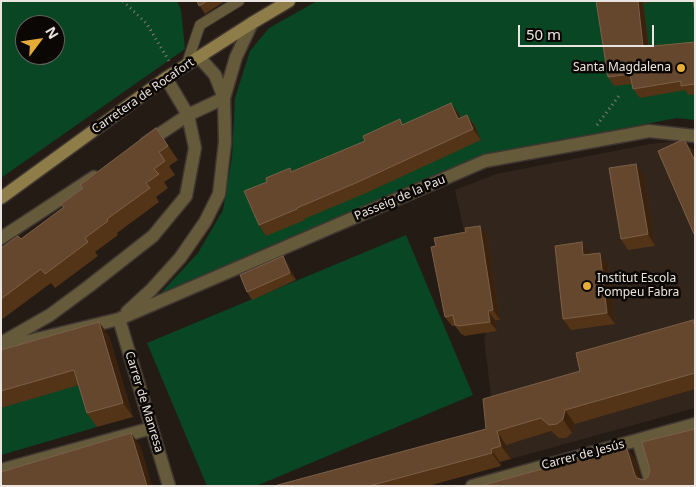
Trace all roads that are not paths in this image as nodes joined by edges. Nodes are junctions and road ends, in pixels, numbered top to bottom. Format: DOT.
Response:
graph roads {
  1 [pos="240,1"];
  2 [pos="289,1"];
  3 [pos="252,22"];
  4 [pos="199,57"];
  5 [pos="176,72"];
  6 [pos="224,98"];
  7 [pos="188,115"];
  8 [pos="695,136"];
  9 [pos="140,147"];
  10 [pos="107,169"];
  11 [pos="1,198"];
  12 [pos="1,238"];
  13 [pos="119,319"];
  14 [pos="1,343"];
  15 [pos="1,348"];
  16 [pos="695,424"];
  17 [pos="152,428"];
  18 [pos="638,440"];
  19 [pos="1,470"];
  20 [pos="169,486"];
  21 [pos="472,486"];
  22 [pos="652,486"];
  1 -- 5 [label="lane"];
  2 -- 3 [label="street, Carretera de Rocafort"];
  3 -- 4 [label="street, Carretera de Rocafort"];
  3 -- 6 [label="street"];
  4 -- 5 [label="street, Carretera de Rocafort"];
  4 -- 6 [label="street"];
  5 -- 7 [label="street"];
  5 -- 11 [label="street, Carretera de Rocafort"];
  6 -- 7 [label="street"];
  6 -- 13 [label="street"];
  7 -- 9 [label="street"];
  7 -- 14 [label="street"];
  8 -- 13 [label="street, Passeig de la Pau"];
  10 -- 12 [label="street"];
  13 -- 15 [label="street, Passeig de la Pau"];
  13 -- 17 [label="street, Carrer de Manresa"];
  16 -- 18 [label="street, Carrer de Jesús"];
  17 -- 19 [label="street"];
  17 -- 20 [label="street, Carrer de Manresa"];
  18 -- 21 [label="street, Carrer de Jesús"];
  18 -- 22 [label="street"];
}
